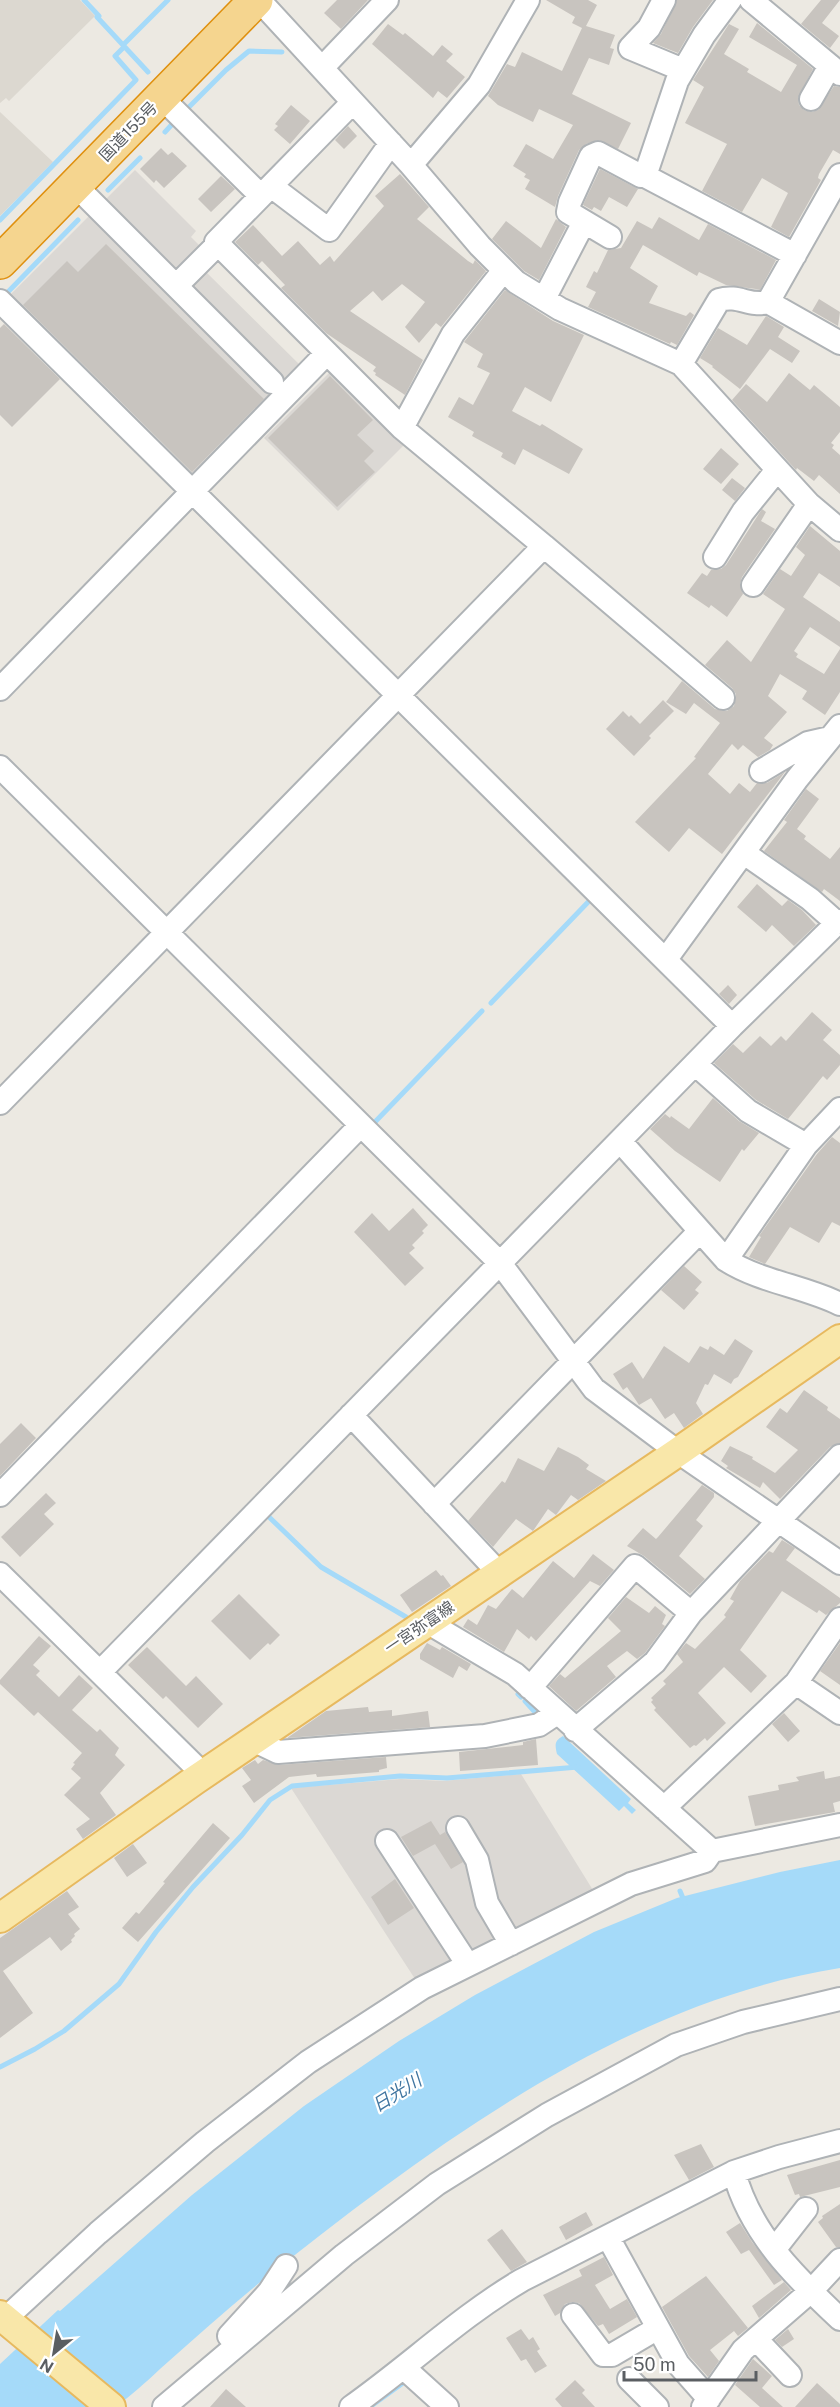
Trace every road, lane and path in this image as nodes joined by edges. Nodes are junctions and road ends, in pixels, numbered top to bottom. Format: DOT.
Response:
graph roads {
  1 [pos="257,0"];
  2 [pos="387,0"];
  3 [pos="528,0"];
  4 [pos="664,0"];
  5 [pos="730,0"];
  6 [pos="751,0"];
  7 [pos="322,68"];
  8 [pos="683,70"];
  9 [pos="835,70"];
  10 [pos="161,97"];
  11 [pos="811,99"];
  12 [pos="353,102"];
  13 [pos="391,143"];
  14 [pos="411,165"];
  15 [pos="840,175"];
  16 [pos="645,176"];
  17 [pos="75,185"];
  18 [pos="266,191"];
  19 [pos="584,222"];
  20 [pos="610,237"];
  21 [pos="218,244"];
  22 [pos="795,255"];
  23 [pos="0,262"];
  24 [pos="504,270"];
  25 [pos="176,286"];
  26 [pos="544,299"];
  27 [pos="0,301"];
  28 [pos="768,302"];
  29 [pos="840,343"];
  30 [pos="327,353"];
  31 [pos="681,364"];
  32 [pos="272,382"];
  33 [pos="402,428"];
  34 [pos="777,470"];
  35 [pos="192,491"];
  36 [pos="809,504"];
  37 [pos="840,530"];
  38 [pos="544,546"];
  39 [pos="715,557"];
  40 [pos="753,585"];
  41 [pos="0,689"];
  42 [pos="399,695"];
  43 [pos="723,698"];
  44 [pos="837,731"];
  45 [pos="0,767"];
  46 [pos="761,771"];
  47 [pos="744,853"];
  48 [pos="838,922"];
  49 [pos="167,932"];
  50 [pos="666,959"];
  51 [pos="732,1026"];
  52 [pos="695,1064"];
  53 [pos="0,1103"];
  54 [pos="840,1109"];
  55 [pos="362,1125"];
  56 [pos="620,1141"];
  57 [pos="806,1145"];
  58 [pos="700,1231"];
  59 [pos="726,1260"];
  60 [pos="500,1263"];
  61 [pos="840,1304"];
  62 [pos="840,1339"];
  63 [pos="574,1361"];
  64 [pos="351,1415"];
  65 [pos="678,1452"];
  66 [pos="840,1456"];
  67 [pos="0,1495"];
  68 [pos="434,1504"];
  69 [pos="778,1520"];
  70 [pos="840,1563"];
  71 [pos="499,1573"];
  72 [pos="0,1574"];
  73 [pos="691,1612"];
  74 [pos="840,1619"];
  75 [pos="427,1622"];
  76 [pos="100,1672"];
  77 [pos="796,1683"];
  78 [pos="530,1688"];
  79 [pos="557,1713"];
  80 [pos="840,1713"];
  81 [pos="575,1730"];
  82 [pos="253,1740"];
  83 [pos="203,1774"];
  84 [pos="664,1808"];
  85 [pos="840,1825"];
  86 [pos="458,1828"];
  87 [pos="387,1841"];
  88 [pos="712,1851"];
  89 [pos="2,1914"];
  90 [pos="511,1944"];
  91 [pos="468,1965"];
  92 [pos="840,1999"];
  93 [pos="840,2141"];
  94 [pos="736,2179"];
  95 [pos="806,2209"];
  96 [pos="612,2245"];
  97 [pos="774,2250"];
  98 [pos="840,2260"];
  99 [pos="285,2266"];
  100 [pos="811,2291"];
  101 [pos="573,2315"];
  102 [pos="840,2319"];
  103 [pos="6,2320"];
  104 [pos="658,2328"];
  105 [pos="756,2339"];
  106 [pos="220,2360"];
  107 [pos="409,2373"];
  108 [pos="790,2375"];
  109 [pos="629,2379"];
  110 [pos="714,2401"];
  111 [pos="111,2407"];
  112 [pos="164,2407"];
  113 [pos="351,2407"];
  114 [pos="447,2407"];
  115 [pos="657,2407"];
  1 -- 7 [label="street"];
  1 -- 10 [label="highway, 国道155号"];
  2 -- 7 [label="street"];
  3 -- 14 [label="street"];
  4 -- 8 [label="street"];
  5 -- 8 [label="street"];
  6 -- 9 [label="street"];
  7 -- 12 [label="street"];
  8 -- 16 [label="street"];
  9 -- 11 [label="street"];
  10 -- 17 [label="highway, 国道155号"];
  10 -- 18 [label="street"];
  12 -- 13 [label="street"];
  12 -- 18 [label="street"];
  13 -- 14 [label="street"];
  13 -- 18 [label="street"];
  14 -- 24 [label="street"];
  15 -- 22 [label="street"];
  16 -- 19 [label="street"];
  16 -- 22 [label="street"];
  17 -- 23 [label="highway, 国道155号"];
  17 -- 25 [label="street"];
  18 -- 21 [label="street"];
  19 -- 20 [label="street"];
  19 -- 26 [label="street"];
  21 -- 25 [label="street"];
  21 -- 30 [label="street"];
  22 -- 28 [label="street"];
  24 -- 26 [label="street"];
  24 -- 33 [label="street"];
  25 -- 32 [label="street"];
  26 -- 31 [label="street"];
  27 -- 35 [label="street"];
  28 -- 29 [label="street"];
  28 -- 31 [label="street"];
  30 -- 33 [label="street"];
  30 -- 35 [label="street"];
  31 -- 34 [label="street"];
  33 -- 38 [label="street"];
  34 -- 36 [label="street"];
  34 -- 39 [label="street"];
  35 -- 41 [label="street"];
  35 -- 42 [label="street"];
  36 -- 37 [label="street"];
  36 -- 40 [label="street"];
  38 -- 42 [label="street"];
  38 -- 43 [label="street"];
  42 -- 49 [label="street"];
  42 -- 50 [label="street"];
  44 -- 46 [label="street"];
  44 -- 47 [label="street"];
  45 -- 49 [label="street"];
  47 -- 48 [label="street"];
  47 -- 50 [label="street"];
  48 -- 51 [label="street"];
  49 -- 53 [label="street"];
  49 -- 55 [label="street"];
  50 -- 51 [label="street"];
  51 -- 52 [label="street"];
  52 -- 56 [label="street"];
  52 -- 57 [label="street"];
  54 -- 57 [label="street"];
  55 -- 60 [label="street"];
  55 -- 67 [label="street"];
  56 -- 58 [label="street"];
  56 -- 60 [label="street"];
  57 -- 59 [label="street"];
  58 -- 59 [label="street"];
  58 -- 63 [label="street"];
  59 -- 61 [label="street"];
  60 -- 63 [label="street"];
  60 -- 64 [label="street"];
  62 -- 65 [label="main road, 一宮弥富線"];
  63 -- 65 [label="street"];
  63 -- 68 [label="street"];
  64 -- 68 [label="street"];
  64 -- 76 [label="street"];
  65 -- 69 [label="street"];
  65 -- 71 [label="main road, 一宮弥富線"];
  66 -- 69 [label="street"];
  68 -- 71 [label="street"];
  69 -- 70 [label="street"];
  69 -- 73 [label="street"];
  71 -- 75 [label="main road, 一宮弥富線"];
  72 -- 76 [label="street"];
  73 -- 78 [label="street"];
  73 -- 81 [label="street"];
  74 -- 77 [label="street"];
  75 -- 78 [label="street"];
  75 -- 82 [label="main road, 一宮弥富線"];
  76 -- 83 [label="street"];
  77 -- 80 [label="street"];
  77 -- 84 [label="street"];
  78 -- 79 [label="street"];
  79 -- 81 [label="street"];
  79 -- 82 [label="street"];
  81 -- 84 [label="street"];
  82 -- 83 [label="main road, 一宮弥富線"];
  83 -- 89 [label="main road, 一宮弥富線"];
  84 -- 88 [label="street"];
  85 -- 88 [label="street"];
  86 -- 90 [label="street"];
  87 -- 91 [label="street"];
  88 -- 90 [label="street"];
  90 -- 91 [label="street"];
  91 -- 103 [label="street"];
  92 -- 106 [label="street"];
  93 -- 94 [label="street"];
  94 -- 97 [label="street"];
  94 -- 107 [label="street"];
  95 -- 97 [label="street"];
  96 -- 104 [label="street"];
  97 -- 100 [label="street"];
  98 -- 100 [label="street"];
  99 -- 106 [label="street"];
  100 -- 102 [label="street"];
  100 -- 105 [label="street"];
  101 -- 104 [label="street"];
  103 -- 111 [label="main road"];
  104 -- 110 [label="street"];
  105 -- 108 [label="street"];
  105 -- 110 [label="street"];
  106 -- 112 [label="street"];
  107 -- 113 [label="street"];
  107 -- 114 [label="street"];
  109 -- 115 [label="street"];
}
